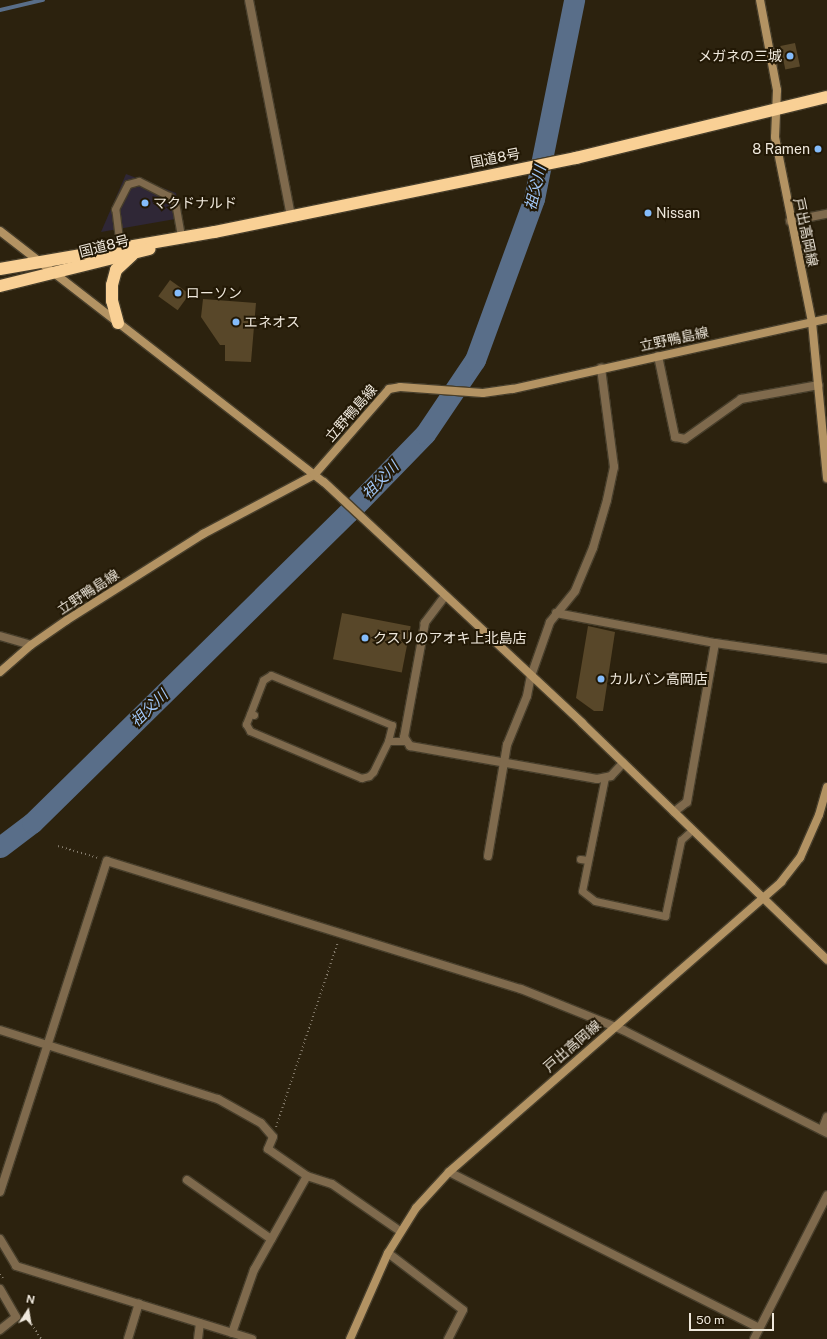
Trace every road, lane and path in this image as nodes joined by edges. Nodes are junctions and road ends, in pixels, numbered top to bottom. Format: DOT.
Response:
graph roads {
  1 [pos="248,0"];
  2 [pos="760,0"];
  3 [pos="827,97"];
  4 [pos="777,110"];
  5 [pos="827,214"];
  6 [pos="291,216"];
  7 [pos="790,222"];
  8 [pos="0,231"];
  9 [pos="215,232"];
  10 [pos="181,237"];
  11 [pos="120,248"];
  12 [pos="132,254"];
  13 [pos="39,261"];
  14 [pos="0,270"];
  15 [pos="56,274"];
  16 [pos="0,286"];
  17 [pos="827,318"];
  18 [pos="812,322"];
  19 [pos="118,323"];
  20 [pos="658,356"];
  21 [pos="601,368"];
  22 [pos="819,385"];
  23 [pos="314,475"];
  24 [pos="827,478"];
  25 [pos="445,596"];
  26 [pos="556,613"];
  27 [pos="0,636"];
  28 [pos="715,643"];
  29 [pos="31,645"];
  30 [pos="827,658"];
  31 [pos="0,672"];
  32 [pos="531,676"];
  33 [pos="388,741"];
  34 [pos="406,741"];
  35 [pos="503,761"];
  36 [pos="623,763"];
  37 [pos="604,777"];
  38 [pos="827,787"];
  39 [pos="674,812"];
  40 [pos="692,830"];
  41 [pos="58,846"];
  42 [pos="488,856"];
  43 [pos="580,859"];
  44 [pos="588,860"];
  45 [pos="107,861"];
  46 [pos="762,900"];
  47 [pos="341,933"];
  48 [pos="827,960"];
  49 [pos="614,1026"];
  50 [pos="0,1030"];
  51 [pos="46,1044"];
  52 [pos="827,1117"];
  53 [pos="824,1131"];
  54 [pos="273,1137"];
  55 [pos="449,1172"];
  56 [pos="307,1176"];
  57 [pos="187,1180"];
  58 [pos="0,1192"];
  59 [pos="827,1196"];
  60 [pos="400,1231"];
  61 [pos="271,1239"];
  62 [pos="0,1240"];
  63 [pos="388,1253"];
  64 [pos="0,1289"];
  65 [pos="139,1304"];
  66 [pos="200,1323"];
  67 [pos="759,1328"];
  68 [pos="0,1330"];
  69 [pos="232,1333"];
  70 [pos="128,1339"];
  71 [pos="198,1339"];
  72 [pos="252,1339"];
  73 [pos="350,1339"];
  74 [pos="448,1339"];
  75 [pos="754,1339"];
  1 -- 6 [label="street"];
  2 -- 4 [label="main road, 戸出高岡線"];
  3 -- 4 [label="highway, 国道8号"];
  4 -- 6 [label="highway, 国道8号"];
  4 -- 7 [label="main road, 戸出高岡線"];
  5 -- 7 [label="street"];
  6 -- 9 [label="highway, 国道8号"];
  7 -- 18 [label="main road, 戸出高岡線"];
  8 -- 13 [label="main road"];
  9 -- 10 [label="highway, 国道8号"];
  9 -- 12 [label="highway, 国道8号"];
  10 -- 11 [label="highway, 国道8号"];
  10 -- 11 [label="lane"];
  11 -- 13 [label="highway, 国道8号"];
  12 -- 15 [label="highway, 国道8号"];
  12 -- 19 [label="highway"];
  13 -- 14 [label="highway, 国道8号"];
  13 -- 15 [label="main road"];
  15 -- 16 [label="highway, 国道8号"];
  15 -- 19 [label="main road"];
  17 -- 18 [label="main road, 立野鴨島線"];
  18 -- 20 [label="main road, 立野鴨島線"];
  18 -- 22 [label="main road, 戸出高岡線"];
  19 -- 23 [label="main road"];
  20 -- 21 [label="main road, 立野鴨島線"];
  20 -- 22 [label="street"];
  21 -- 23 [label="main road, 立野鴨島線"];
  21 -- 26 [label="street"];
  22 -- 24 [label="main road, 戸出高岡線"];
  23 -- 25 [label="main road"];
  23 -- 29 [label="main road, 立野鴨島線"];
  25 -- 32 [label="main road"];
  25 -- 34 [label="street"];
  26 -- 28 [label="street"];
  26 -- 32 [label="street"];
  27 -- 29 [label="street"];
  28 -- 30 [label="street"];
  28 -- 39 [label="street"];
  29 -- 31 [label="main road, 立野鴨島線"];
  32 -- 35 [label="street"];
  32 -- 36 [label="main road"];
  33 -- 33 [label="lane"];
  33 -- 34 [label="lane"];
  34 -- 35 [label="street"];
  35 -- 37 [label="street"];
  35 -- 42 [label="street"];
  36 -- 37 [label="street"];
  36 -- 39 [label="main road"];
  37 -- 44 [label="lane"];
  38 -- 46 [label="main road, 戸出高岡線"];
  39 -- 40 [label="main road"];
  40 -- 44 [label="lane"];
  40 -- 46 [label="main road"];
  41 -- 45 [label="path"];
  43 -- 44 [label="lane"];
  45 -- 47 [label="street"];
  45 -- 51 [label="street"];
  46 -- 48 [label="main road"];
  46 -- 49 [label="main road, 戸出高岡線"];
  47 -- 49 [label="street"];
  47 -- 54 [label="path"];
  49 -- 53 [label="street"];
  49 -- 55 [label="main road, 戸出高岡線"];
  50 -- 51 [label="street"];
  51 -- 54 [label="street"];
  51 -- 58 [label="street"];
  52 -- 53 [label="street"];
  54 -- 56 [label="street"];
  55 -- 60 [label="main road, 戸出高岡線"];
  55 -- 67 [label="street"];
  56 -- 60 [label="street"];
  56 -- 61 [label="street"];
  57 -- 61 [label="street"];
  59 -- 67 [label="street"];
  60 -- 63 [label="main road, 戸出高岡線"];
  61 -- 69 [label="street"];
  62 -- 65 [label="street"];
  63 -- 73 [label="main road, 戸出高岡線"];
  63 -- 74 [label="street"];
  64 -- 68 [label="street"];
  65 -- 66 [label="street"];
  65 -- 70 [label="street"];
  66 -- 69 [label="street"];
  66 -- 71 [label="street"];
  67 -- 75 [label="street"];
  69 -- 72 [label="street"];
}
